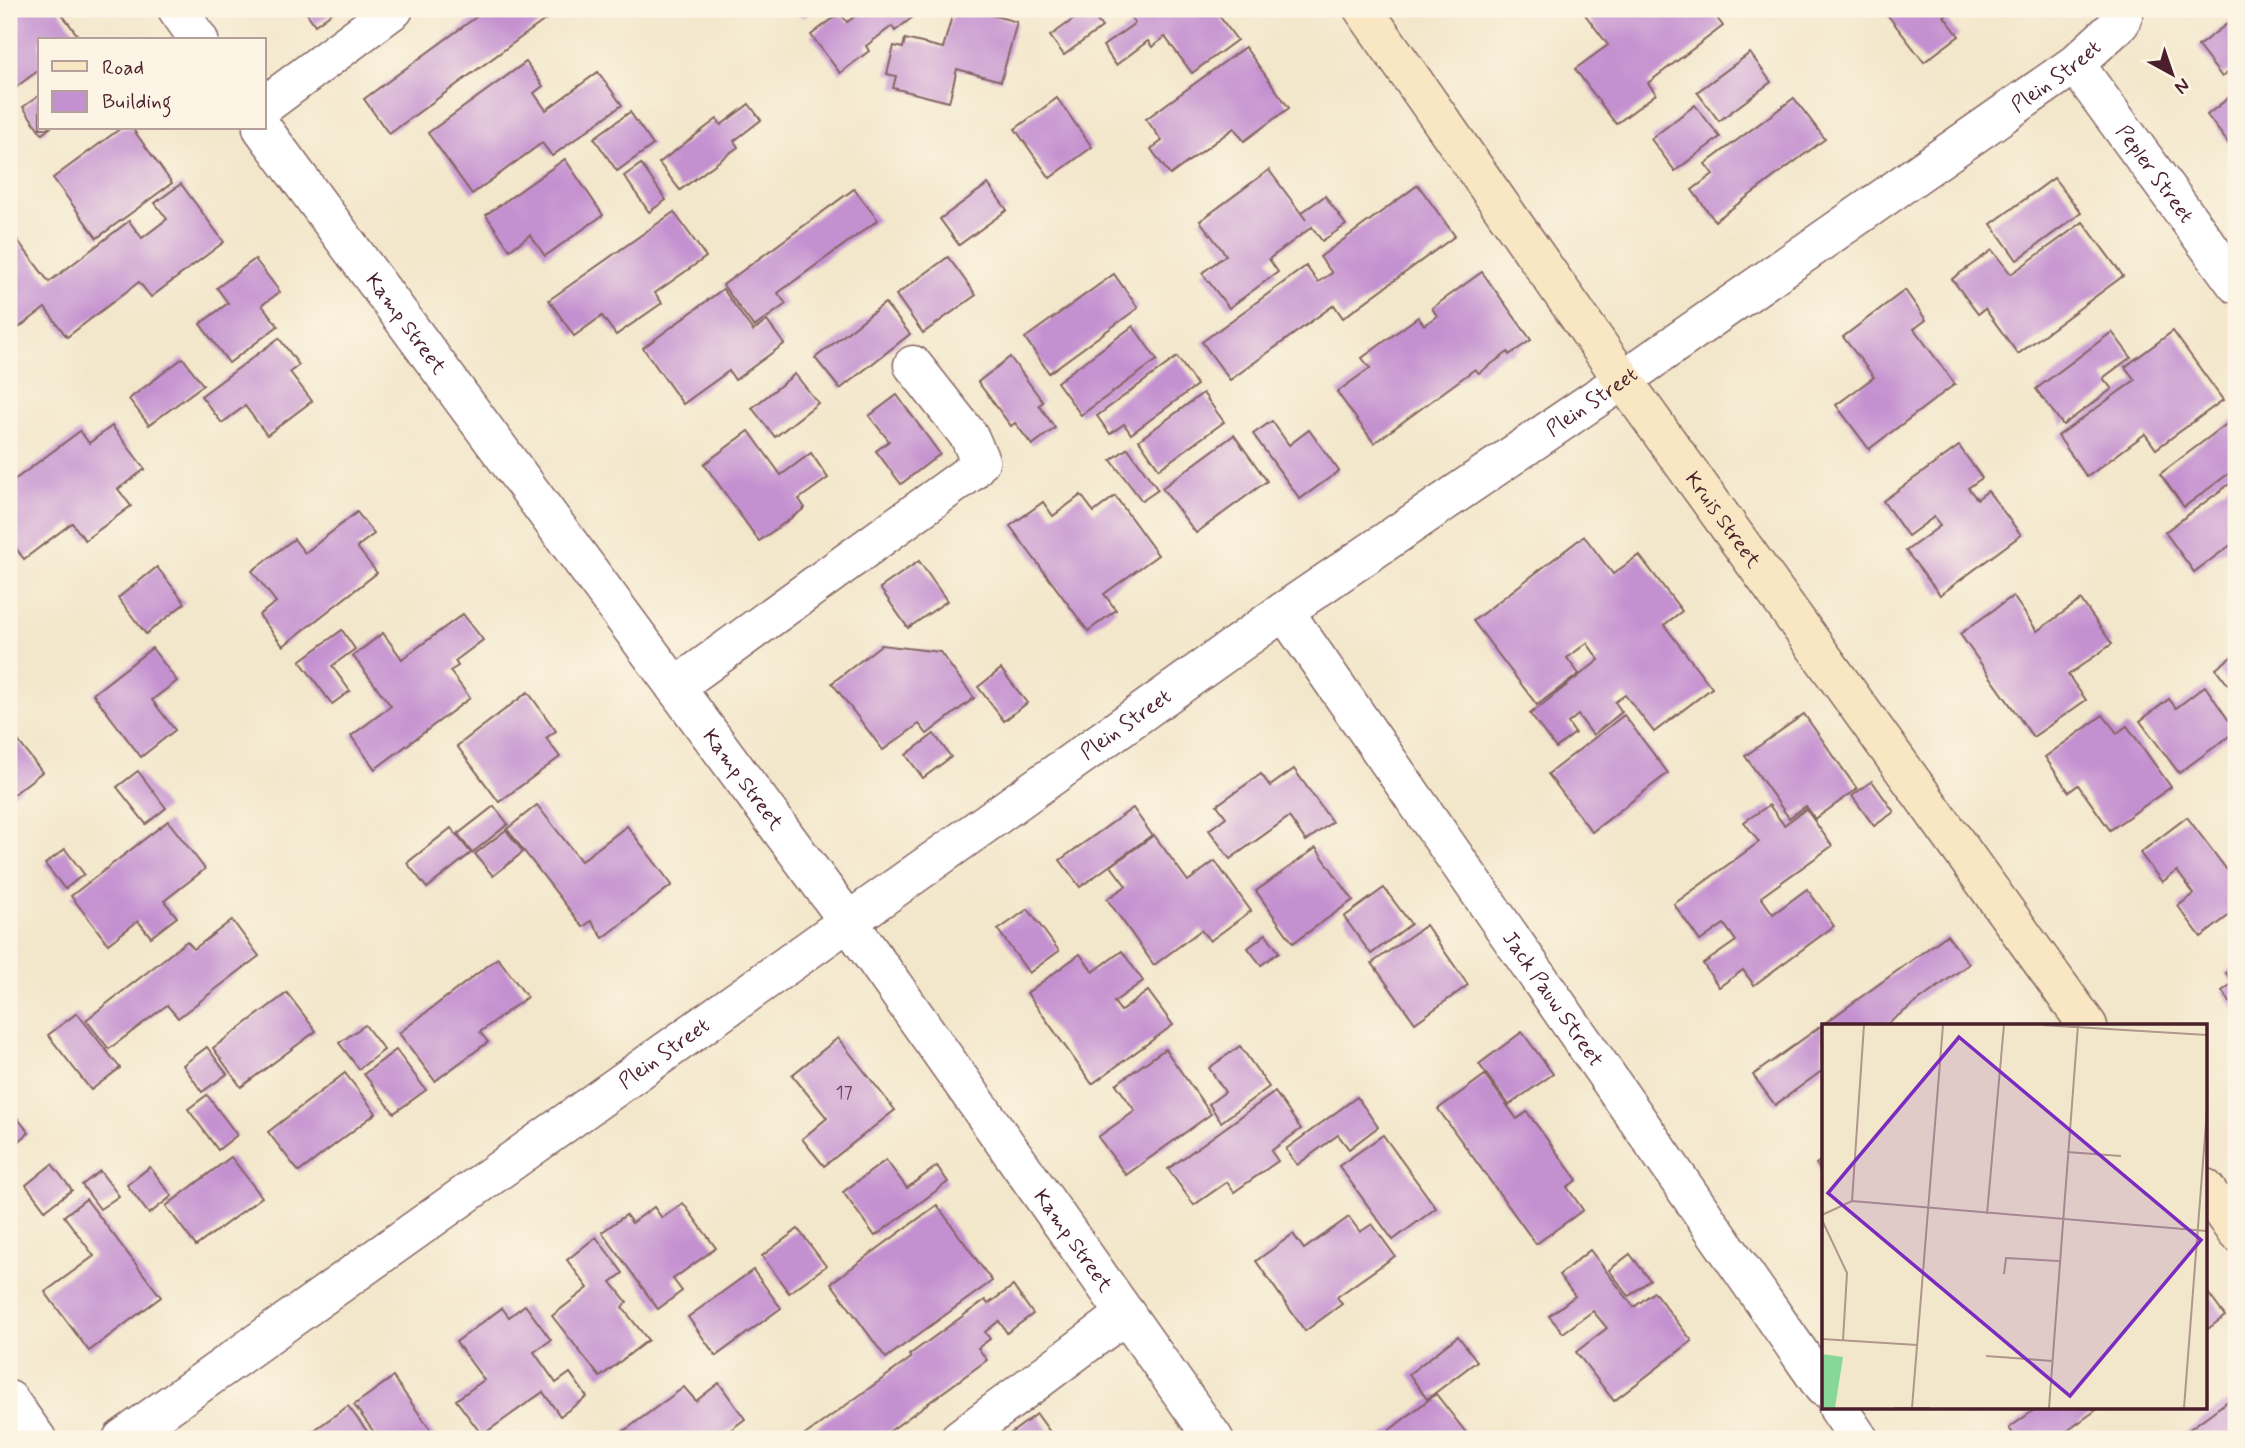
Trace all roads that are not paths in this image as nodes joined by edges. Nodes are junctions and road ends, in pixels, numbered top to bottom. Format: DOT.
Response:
graph roads {
  1 [pos="177,9"];
  2 [pos="394,9"];
  3 [pos="1363,9"];
  4 [pos="2125,9"];
  5 [pos="198,38"];
  6 [pos="2075,64"];
  7 [pos="266,105"];
  8 [pos="263,130"];
  9 [pos="2236,284"];
  10 [pos="913,365"];
  11 [pos="1623,380"];
  12 [pos="1284,611"];
  13 [pos="676,687"];
  14 [pos="848,921"];
  15 [pos="2087,1024"];
  16 [pos="2206,1189"];
  17 [pos="2236,1232"];
  18 [pos="1126,1314"];
  19 [pos="1822,1386"];
  20 [pos="9,1400"];
  21 [pos="1839,1410"];
  22 [pos="37,1439"];
  23 [pos="122,1439"];
  24 [pos="959,1439"];
  25 [pos="1214,1439"];
  26 [pos="1860,1439"];
  1 -- 5 [label="street"];
  2 -- 7 [label="street"];
  3 -- 11 [label="street, Kruis Street"];
  4 -- 6 [label="street, Plein Street"];
  6 -- 9 [label="street, Pepler Street"];
  6 -- 11 [label="street, Plein Street"];
  8 -- 13 [label="street, Kamp Street"];
  10 -- 13 [label="street"];
  11 -- 12 [label="street, Plein Street"];
  11 -- 15 [label="street, Kruis Street"];
  12 -- 14 [label="street, Plein Street"];
  12 -- 19 [label="street, Jack Pauw Street"];
  13 -- 14 [label="street, Kamp Street"];
  14 -- 18 [label="street, Kamp Street"];
  14 -- 23 [label="street, Plein Street"];
  16 -- 17 [label="street"];
  18 -- 24 [label="street"];
  18 -- 25 [label="street, Kamp Street"];
  20 -- 22 [label="street"];
  21 -- 26 [label="street"];
}
